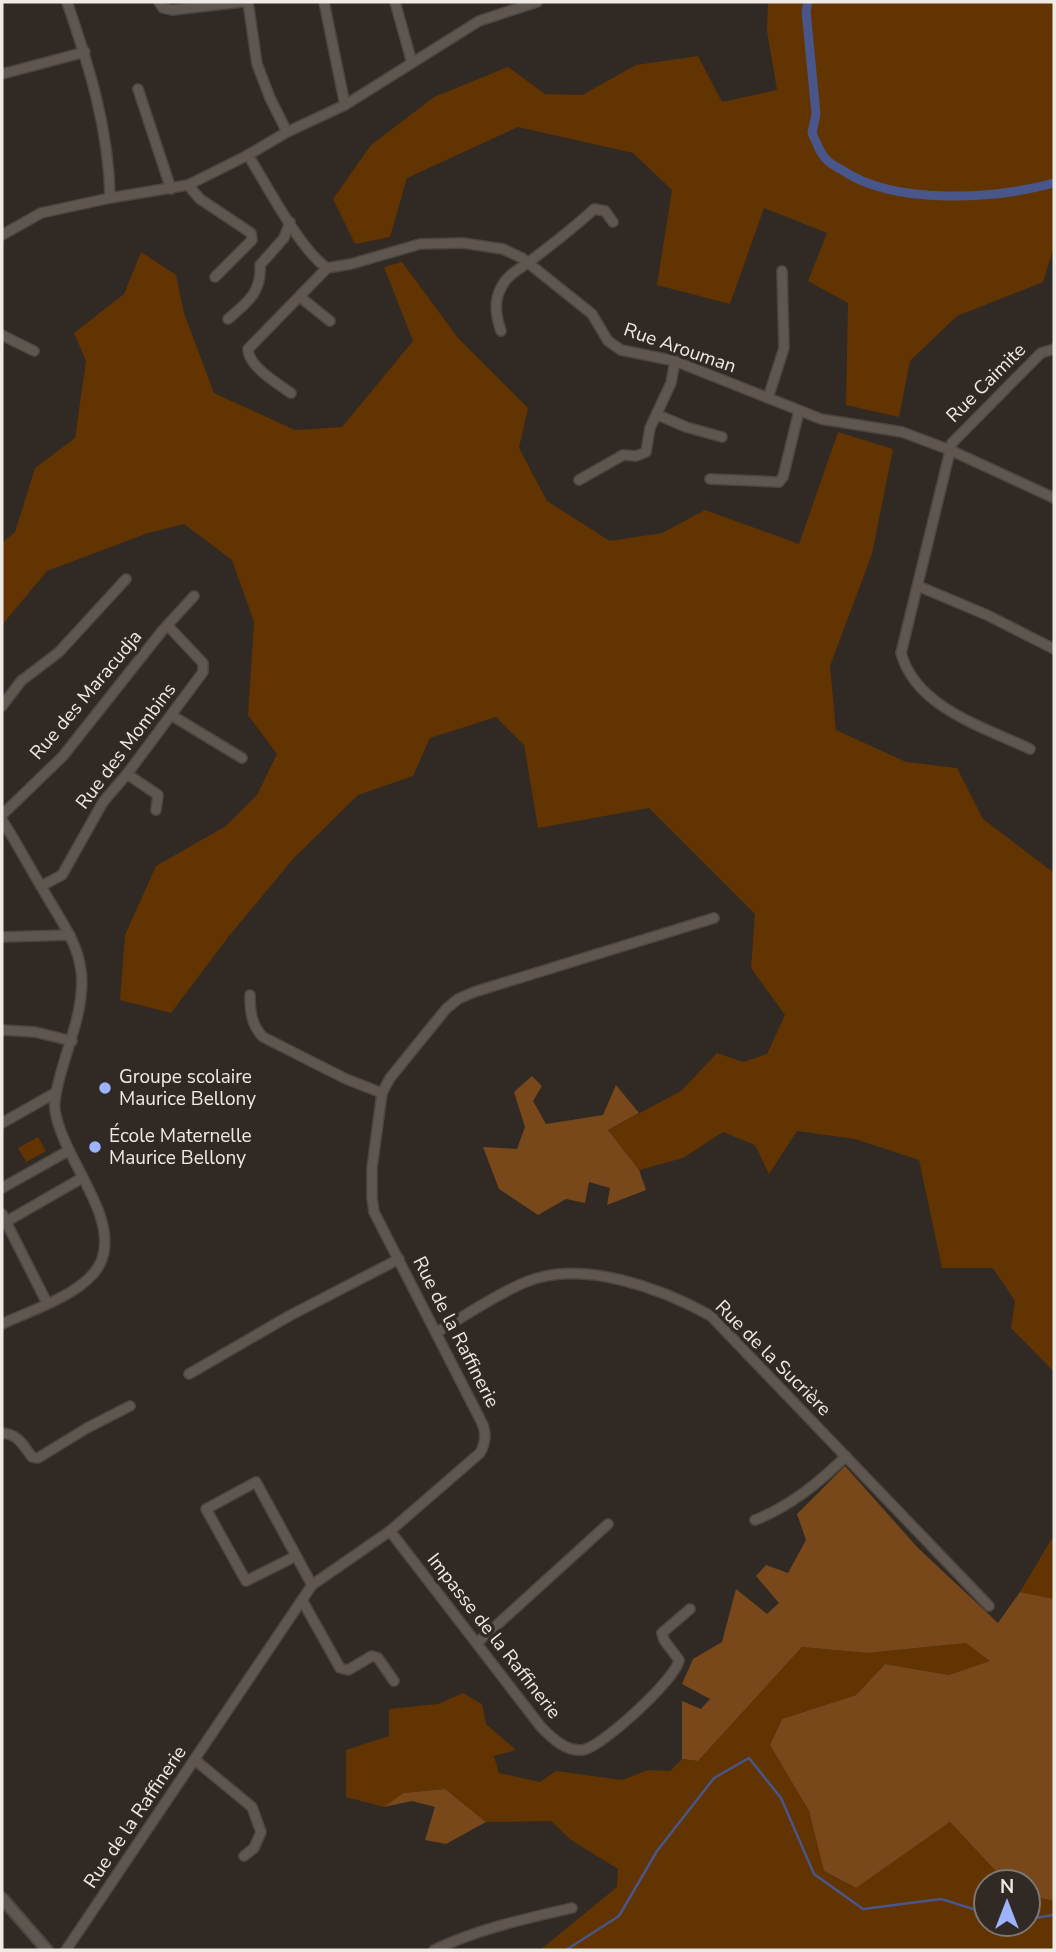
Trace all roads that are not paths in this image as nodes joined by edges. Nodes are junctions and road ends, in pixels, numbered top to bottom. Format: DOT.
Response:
graph roads {
  1 [pos="67,2"];
  2 [pos="159,2"];
  3 [pos="242,2"];
  4 [pos="248,2"];
  5 [pos="324,2"];
  6 [pos="395,2"];
  7 [pos="537,2"];
  8 [pos="85,52"];
  9 [pos="412,63"];
  10 [pos="2,74"];
  11 [pos="138,89"];
  12 [pos="345,105"];
  13 [pos="287,132"];
  14 [pos="248,155"];
  15 [pos="188,185"];
  16 [pos="171,189"];
  17 [pos="110,198"];
  18 [pos="290,222"];
  19 [pos="613,222"];
  20 [pos="2,236"];
  21 [pos="527,263"];
  22 [pos="327,268"];
  23 [pos="782,271"];
  24 [pos="215,277"];
  25 [pos="299,297"];
  26 [pos="228,319"];
  27 [pos="330,321"];
  28 [pos="501,331"];
  29 [pos="2,335"];
  30 [pos="1053,348"];
  31 [pos="34,351"];
  32 [pos="675,361"];
  33 [pos="291,393"];
  34 [pos="768,398"];
  35 [pos="799,411"];
  36 [pos="658,415"];
  37 [pos="722,437"];
  38 [pos="950,450"];
  39 [pos="710,479"];
  40 [pos="579,480"];
  41 [pos="1054,498"];
  42 [pos="126,579"];
  43 [pos="918,586"];
  44 [pos="194,596"];
  45 [pos="168,626"];
  46 [pos="1054,649"];
  47 [pos="2,706"];
  48 [pos="171,715"];
  49 [pos="1030,748"];
  50 [pos="242,758"];
  51 [pos="127,774"];
  52 [pos="156,810"];
  53 [pos="2,817"];
  54 [pos="41,886"];
  55 [pos="714,918"];
  56 [pos="70,935"];
  57 [pos="2,937"];
  58 [pos="250,995"];
  59 [pos="2,1030"];
  60 [pos="72,1041"];
  61 [pos="55,1094"];
  62 [pos="382,1094"];
  63 [pos="2,1123"];
  64 [pos="68,1151"];
  65 [pos="82,1178"];
  66 [pos="2,1188"];
  67 [pos="3,1220"];
  68 [pos="399,1259"];
  69 [pos="47,1303"];
  70 [pos="2,1324"];
  71 [pos="437,1332"];
  72 [pos="189,1374"];
  73 [pos="130,1406"];
  74 [pos="2,1433"];
  75 [pos="846,1456"];
  76 [pos="755,1520"];
  77 [pos="608,1524"];
  78 [pos="390,1531"];
  79 [pos="296,1556"];
  80 [pos="312,1585"];
  81 [pos="302,1600"];
  82 [pos="989,1606"];
  83 [pos="690,1609"];
  84 [pos="477,1643"];
  85 [pos="394,1681"];
  86 [pos="195,1760"];
  87 [pos="244,1857"];
  88 [pos="2,1898"];
  89 [pos="572,1909"];
  90 [pos="47,1950"];
  91 [pos="66,1950"];
  92 [pos="433,1950"];
  1 -- 8 [label="street"];
  2 -- 3 [label="street"];
  4 -- 13 [label="street"];
  5 -- 12 [label="street"];
  6 -- 9 [label="street"];
  7 -- 9 [label="street"];
  8 -- 10 [label="street"];
  8 -- 17 [label="street"];
  9 -- 12 [label="street"];
  11 -- 16 [label="street"];
  12 -- 13 [label="street"];
  13 -- 14 [label="street"];
  14 -- 15 [label="street"];
  14 -- 18 [label="street"];
  15 -- 16 [label="street"];
  15 -- 24 [label="street"];
  16 -- 17 [label="street"];
  17 -- 20 [label="street"];
  18 -- 22 [label="street"];
  18 -- 26 [label="street"];
  19 -- 21 [label="street"];
  21 -- 22 [label="street, Rue Arouman"];
  21 -- 28 [label="street"];
  21 -- 32 [label="street, Rue Arouman"];
  22 -- 25 [label="street"];
  23 -- 34 [label="street"];
  25 -- 27 [label="street"];
  25 -- 33 [label="street"];
  29 -- 31 [label="street"];
  30 -- 38 [label="street, Rue Caimite"];
  32 -- 34 [label="street, Rue Arouman"];
  32 -- 36 [label="street"];
  34 -- 35 [label="street, Rue Arouman"];
  35 -- 38 [label="street, Rue Arouman"];
  35 -- 39 [label="street"];
  36 -- 37 [label="street"];
  36 -- 40 [label="street"];
  38 -- 41 [label="street, Rue Arouman"];
  38 -- 43 [label="street"];
  42 -- 47 [label="street"];
  43 -- 46 [label="street"];
  43 -- 49 [label="street"];
  44 -- 45 [label="street, Rue des Maracudja"];
  45 -- 48 [label="street, Rue des Mombins"];
  45 -- 53 [label="street, Rue des Maracudja"];
  48 -- 50 [label="street"];
  48 -- 51 [label="street, Rue des Mombins"];
  51 -- 52 [label="street"];
  51 -- 54 [label="street, Rue des Mombins"];
  53 -- 54 [label="street"];
  54 -- 56 [label="street"];
  55 -- 62 [label="street, Rue de la Raffinerie"];
  56 -- 57 [label="street"];
  56 -- 60 [label="street"];
  58 -- 62 [label="street"];
  59 -- 60 [label="street"];
  60 -- 61 [label="street"];
  61 -- 63 [label="street"];
  61 -- 64 [label="street"];
  62 -- 68 [label="street, Rue de la Raffinerie"];
  64 -- 65 [label="street"];
  64 -- 66 [label="street"];
  65 -- 67 [label="street"];
  65 -- 69 [label="street"];
  67 -- 69 [label="street"];
  68 -- 71 [label="street, Rue de la Raffinerie"];
  68 -- 72 [label="street"];
  69 -- 70 [label="street"];
  71 -- 75 [label="street, Rue de la Sucrière"];
  71 -- 78 [label="street, Rue de la Raffinerie"];
  73 -- 74 [label="street"];
  75 -- 76 [label="street"];
  75 -- 82 [label="street, Rue de la Sucrière"];
  77 -- 84 [label="street"];
  78 -- 80 [label="street, Rue de la Raffinerie"];
  78 -- 84 [label="street, Impasse de la Raffinerie"];
  79 -- 79 [label="street"];
  79 -- 80 [label="street"];
  80 -- 81 [label="street, Rue de la Raffinerie"];
  81 -- 85 [label="street"];
  81 -- 86 [label="street, Rue de la Raffinerie"];
  83 -- 84 [label="street, Impasse de la Raffinerie"];
  86 -- 87 [label="street"];
  86 -- 91 [label="street, Rue de la Raffinerie"];
  88 -- 90 [label="street"];
  89 -- 92 [label="street"];
}
